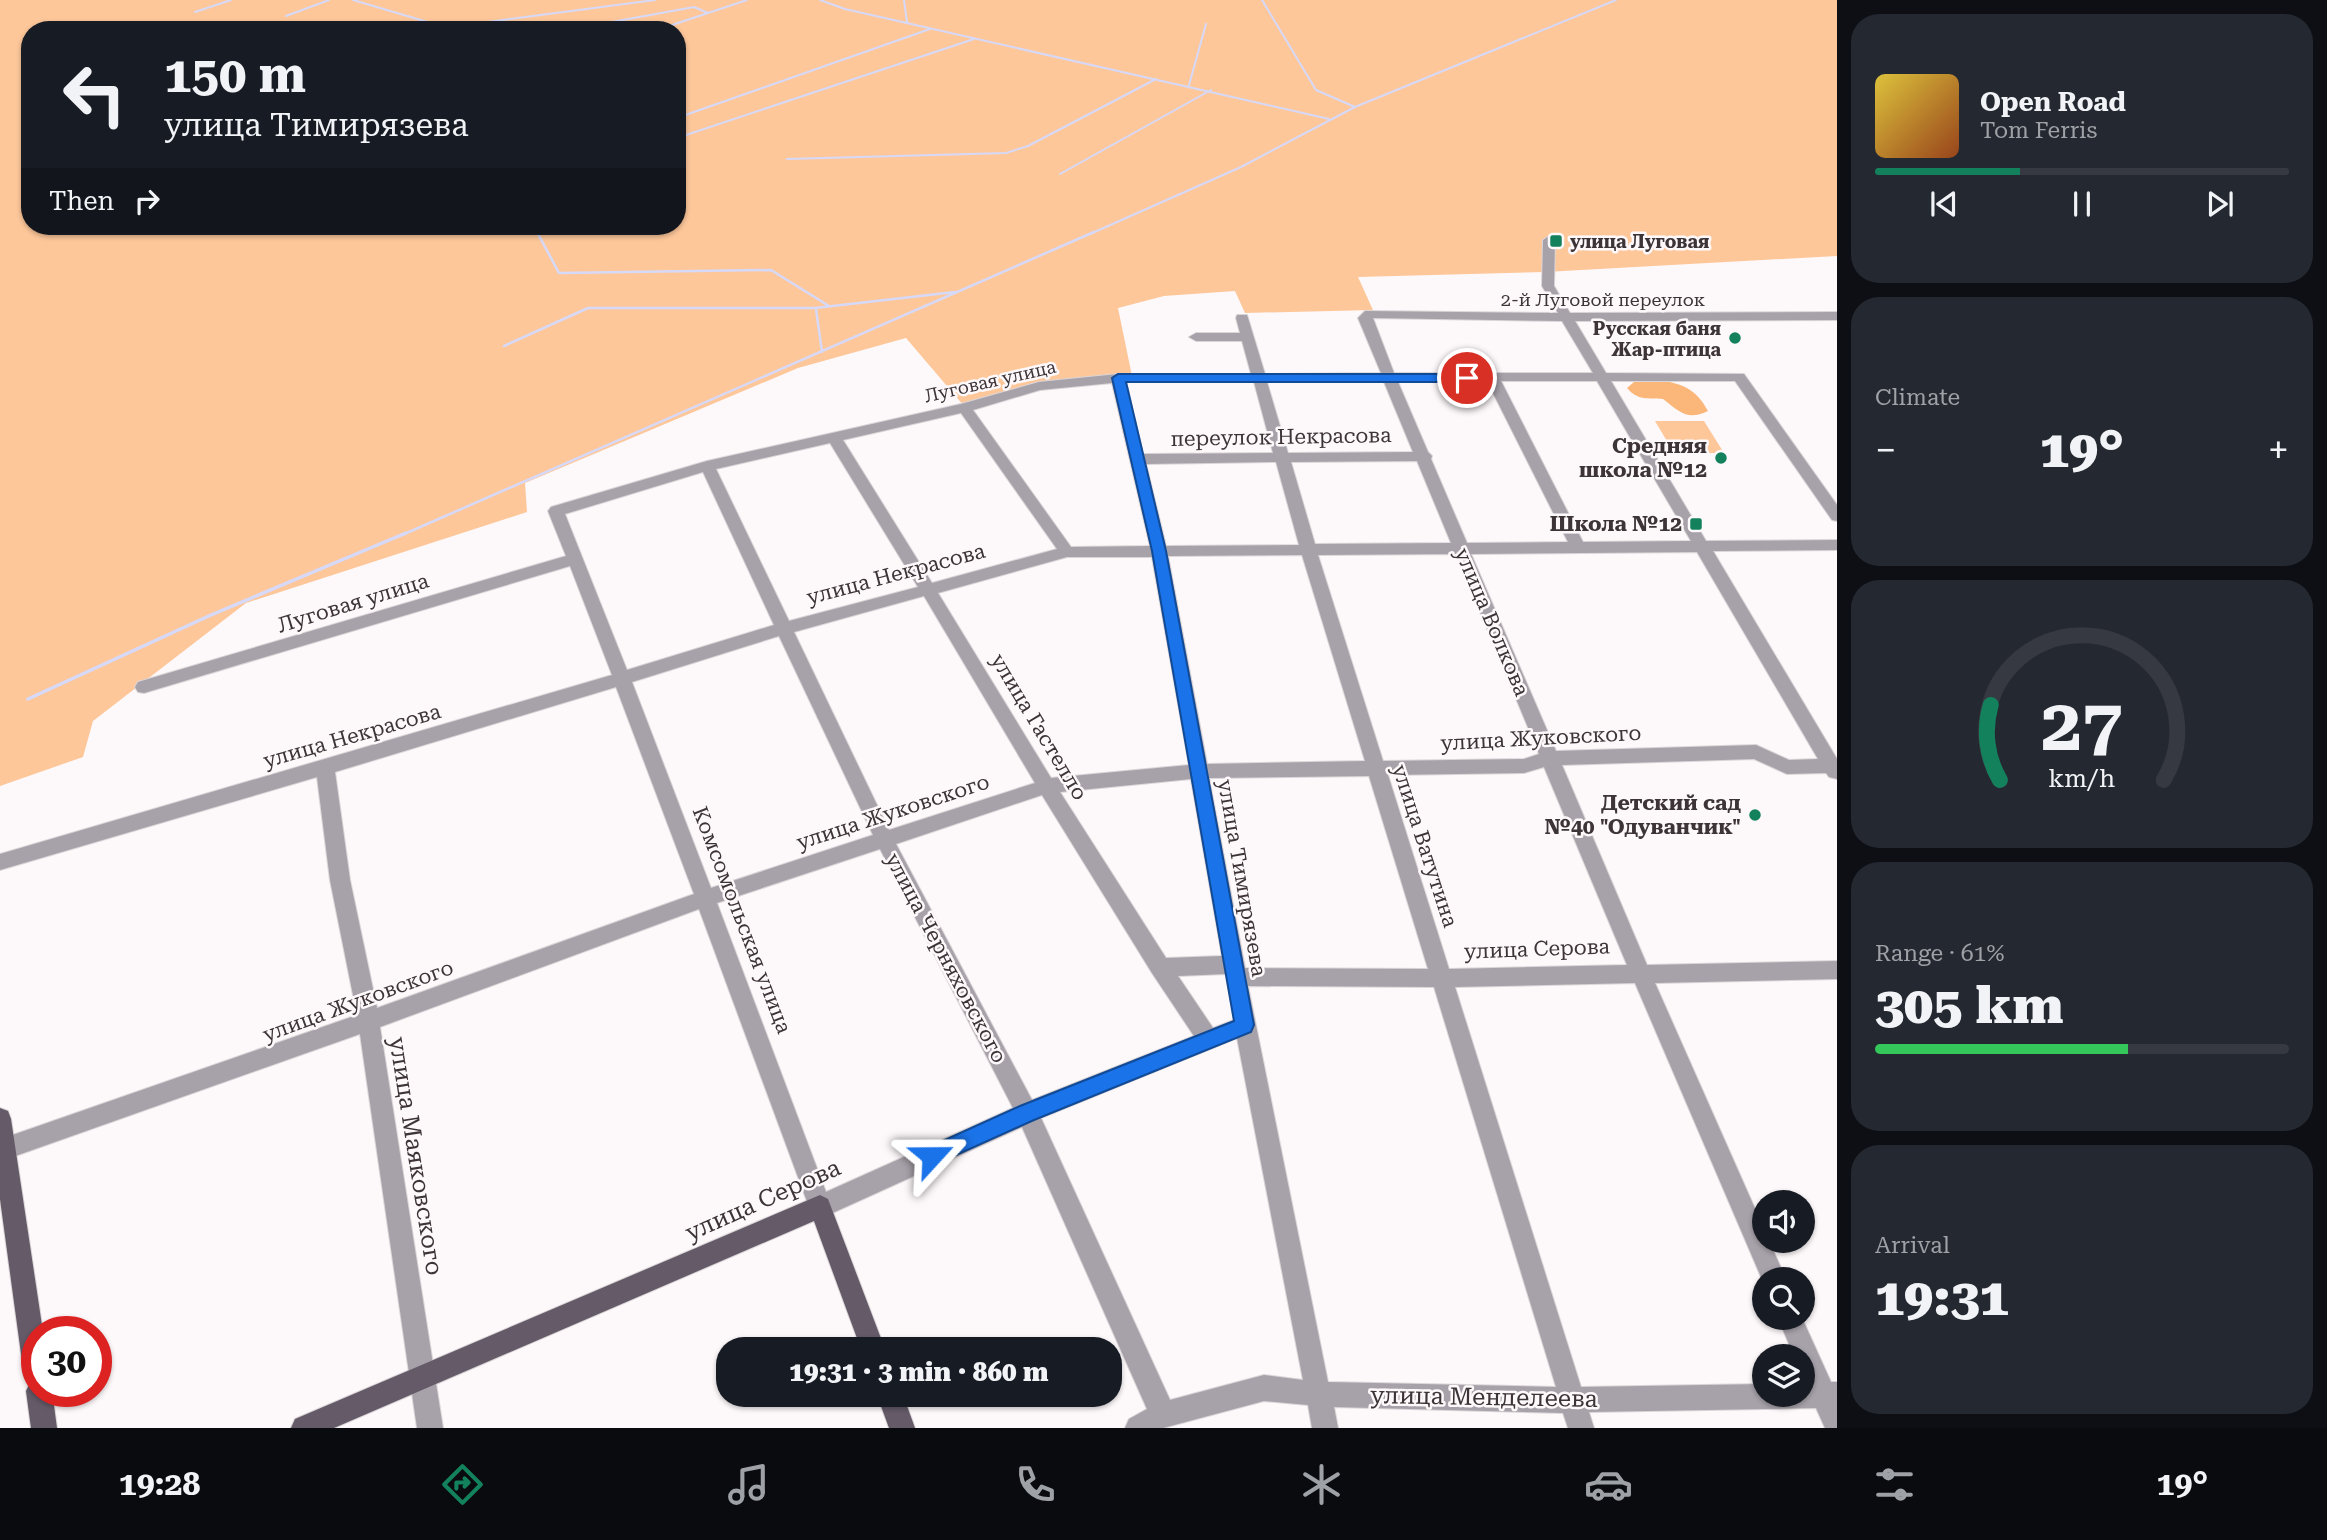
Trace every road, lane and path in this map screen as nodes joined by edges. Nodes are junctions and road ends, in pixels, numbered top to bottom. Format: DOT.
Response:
graph roads {
  1 [pos="1549,240"];
  2 [pos="1370,314"];
  3 [pos="1837,316"];
  4 [pos="1565,317"];
  5 [pos="1196,337"];
  6 [pos="1261,376"];
  7 [pos="1390,377"];
  8 [pos="1118,378"];
  9 [pos="1492,378"];
  10 [pos="1601,379"];
  11 [pos="964,408"];
  12 [pos="833,436"];
  13 [pos="1425,456"];
  14 [pos="1280,457"];
  15 [pos="1138,459"];
  16 [pos="707,466"];
  17 [pos="555,511"];
  18 [pos="1837,516"];
  19 [pos="1837,545"];
  20 [pos="1578,547"];
  21 [pos="1703,547"];
  22 [pos="1308,548"];
  23 [pos="1460,549"];
  24 [pos="1159,551"];
  25 [pos="1067,552"];
  26 [pos="575,559"];
  27 [pos="930,589"];
  28 [pos="782,629"];
  29 [pos="622,679"];
  30 [pos="144,687"];
  31 [pos="1550,758"];
  32 [pos="1376,766"];
  33 [pos="325,768"];
  34 [pos="1835,769"];
  35 [pos="1199,771"];
  36 [pos="1048,786"];
  37 [pos="884,839"];
  38 [pos="0,862"];
  39 [pos="706,898"];
  40 [pos="1159,967"];
  41 [pos="1837,970"];
  42 [pos="1237,971"];
  43 [pos="1640,972"];
  44 [pos="1443,978"];
  45 [pos="369,1021"];
  46 [pos="1245,1025"];
  47 [pos="1208,1039"];
  48 [pos="1027,1113"];
  49 [pos="0,1119"];
  50 [pos="4,1149"];
  51 [pos="820,1207"];
  52 [pos="1769,1267"];
  53 [pos="28,1316"];
  54 [pos="1796,1330"];
  55 [pos="869,1337"];
  56 [pos="422,1377"];
  57 [pos="1319,1394"];
  58 [pos="1830,1395"];
  59 [pos="1572,1399"];
  60 [pos="41,1407"];
  61 [pos="894,1407"];
  62 [pos="1163,1414"];
  63 [pos="1837,1426"];
  64 [pos="44,1428"];
  65 [pos="304,1428"];
  66 [pos="430,1428"];
  67 [pos="902,1428"];
  68 [pos="1138,1428"];
  69 [pos="1325,1428"];
  70 [pos="1581,1428"];
  1 -- 4 [label="street"];
  2 -- 4 [label="street, 2-й Луговой переулок"];
  2 -- 7 [label="street, улица Волкова"];
  3 -- 4 [label="street, 2-й Луговой переулок"];
  4 -- 10 [label="street"];
  5 -- 6 [label="street, улица Ватутина"];
  6 -- 7 [label="street, Луговая улица"];
  6 -- 8 [label="street, Луговая улица"];
  6 -- 14 [label="street, улица Ватутина"];
  7 -- 9 [label="street, Луговая улица"];
  7 -- 13 [label="street, улица Волкова"];
  8 -- 11 [label="street, Луговая улица"];
  8 -- 15 [label="street, улица Тимирязева"];
  9 -- 10 [label="street, Луговая улица"];
  9 -- 20 [label="street"];
  10 -- 18 [label="street, Луговая улица"];
  10 -- 21 [label="street"];
  11 -- 12 [label="street, Луговая улица"];
  11 -- 25 [label="street"];
  12 -- 16 [label="street, Луговая улица"];
  12 -- 27 [label="street, улица Гастелло"];
  13 -- 14 [label="street, переулок Некрасова"];
  13 -- 23 [label="street, улица Волкова"];
  14 -- 15 [label="street, переулок Некрасова"];
  14 -- 22 [label="street, улица Ватутина"];
  15 -- 24 [label="street, улица Тимирязева"];
  16 -- 17 [label="street, Луговая улица"];
  16 -- 28 [label="street, улица Черняховского"];
  17 -- 26 [label="street, Комсомольская улица"];
  19 -- 21 [label="street, улица Некрасова"];
  20 -- 21 [label="street, улица Некрасова"];
  20 -- 23 [label="street, улица Некрасова"];
  21 -- 34 [label="street"];
  22 -- 23 [label="street, улица Некрасова"];
  22 -- 24 [label="street, улица Некрасова"];
  22 -- 32 [label="street, улица Ватутина"];
  23 -- 31 [label="street, улица Волкова"];
  24 -- 25 [label="street, улица Некрасова"];
  24 -- 35 [label="street, улица Тимирязева"];
  25 -- 27 [label="street, улица Некрасова"];
  26 -- 29 [label="street, Комсомольская улица"];
  26 -- 30 [label="street, Луговая улица"];
  27 -- 28 [label="street, улица Некрасова"];
  27 -- 36 [label="street, улица Гастелло"];
  28 -- 29 [label="street, улица Некрасова"];
  28 -- 37 [label="street, улица Черняховского"];
  29 -- 33 [label="street, улица Некрасова"];
  29 -- 39 [label="street, Комсомольская улица"];
  31 -- 32 [label="street, улица Жуковского"];
  31 -- 34 [label="street, улица Жуковского"];
  31 -- 43 [label="street, улица Волкова"];
  32 -- 35 [label="street, улица Жуковского"];
  32 -- 44 [label="street, улица Ватутина"];
  33 -- 38 [label="street, улица Некрасова"];
  33 -- 45 [label="street, улица Маяковского"];
  35 -- 36 [label="street, улица Жуковского"];
  35 -- 42 [label="street, улица Тимирязева"];
  36 -- 37 [label="street, улица Жуковского"];
  36 -- 40 [label="street, улица Гастелло"];
  37 -- 39 [label="street, улица Жуковского"];
  37 -- 48 [label="street, улица Черняховского"];
  39 -- 45 [label="street, улица Жуковского"];
  39 -- 51 [label="street, Комсомольская улица"];
  40 -- 42 [label="street, улица Серова"];
  40 -- 47 [label="street, улица Гастелло"];
  41 -- 43 [label="street, улица Серова"];
  42 -- 44 [label="street, улица Серова"];
  42 -- 46 [label="street, улица Тимирязева"];
  43 -- 44 [label="street, улица Серова"];
  43 -- 52 [label="street, улица Волкова"];
  44 -- 59 [label="street, улица Ватутина"];
  45 -- 50 [label="street, улица Жуковского"];
  45 -- 56 [label="street, улица Маяковского"];
  46 -- 47 [label="street, улица Серова"];
  46 -- 57 [label="street, улица Тимирязева"];
  47 -- 48 [label="street, улица Серова"];
  48 -- 51 [label="street, улица Серова"];
  48 -- 62 [label="street, улица Черняховского"];
  49 -- 50 [label="main road"];
  50 -- 53 [label="main road"];
  51 -- 55 [label="main road, Комсомольская улица"];
  51 -- 56 [label="main road, улица Серова"];
  54 -- 58 [label="street"];
  56 -- 65 [label="main road, улица Серова"];
  56 -- 66 [label="street, улица Маяковского"];
  57 -- 59 [label="street, улица Менделеева"];
  57 -- 62 [label="street, улица Менделеева"];
  57 -- 69 [label="street, улица Тимирязева"];
  58 -- 59 [label="street, улица Менделеева"];
  58 -- 63 [label="street"];
  59 -- 70 [label="street, улица Ватутина"];
  60 -- 64 [label="main road"];
  61 -- 67 [label="main road"];
  62 -- 68 [label="street, улица Менделеева"];
}
